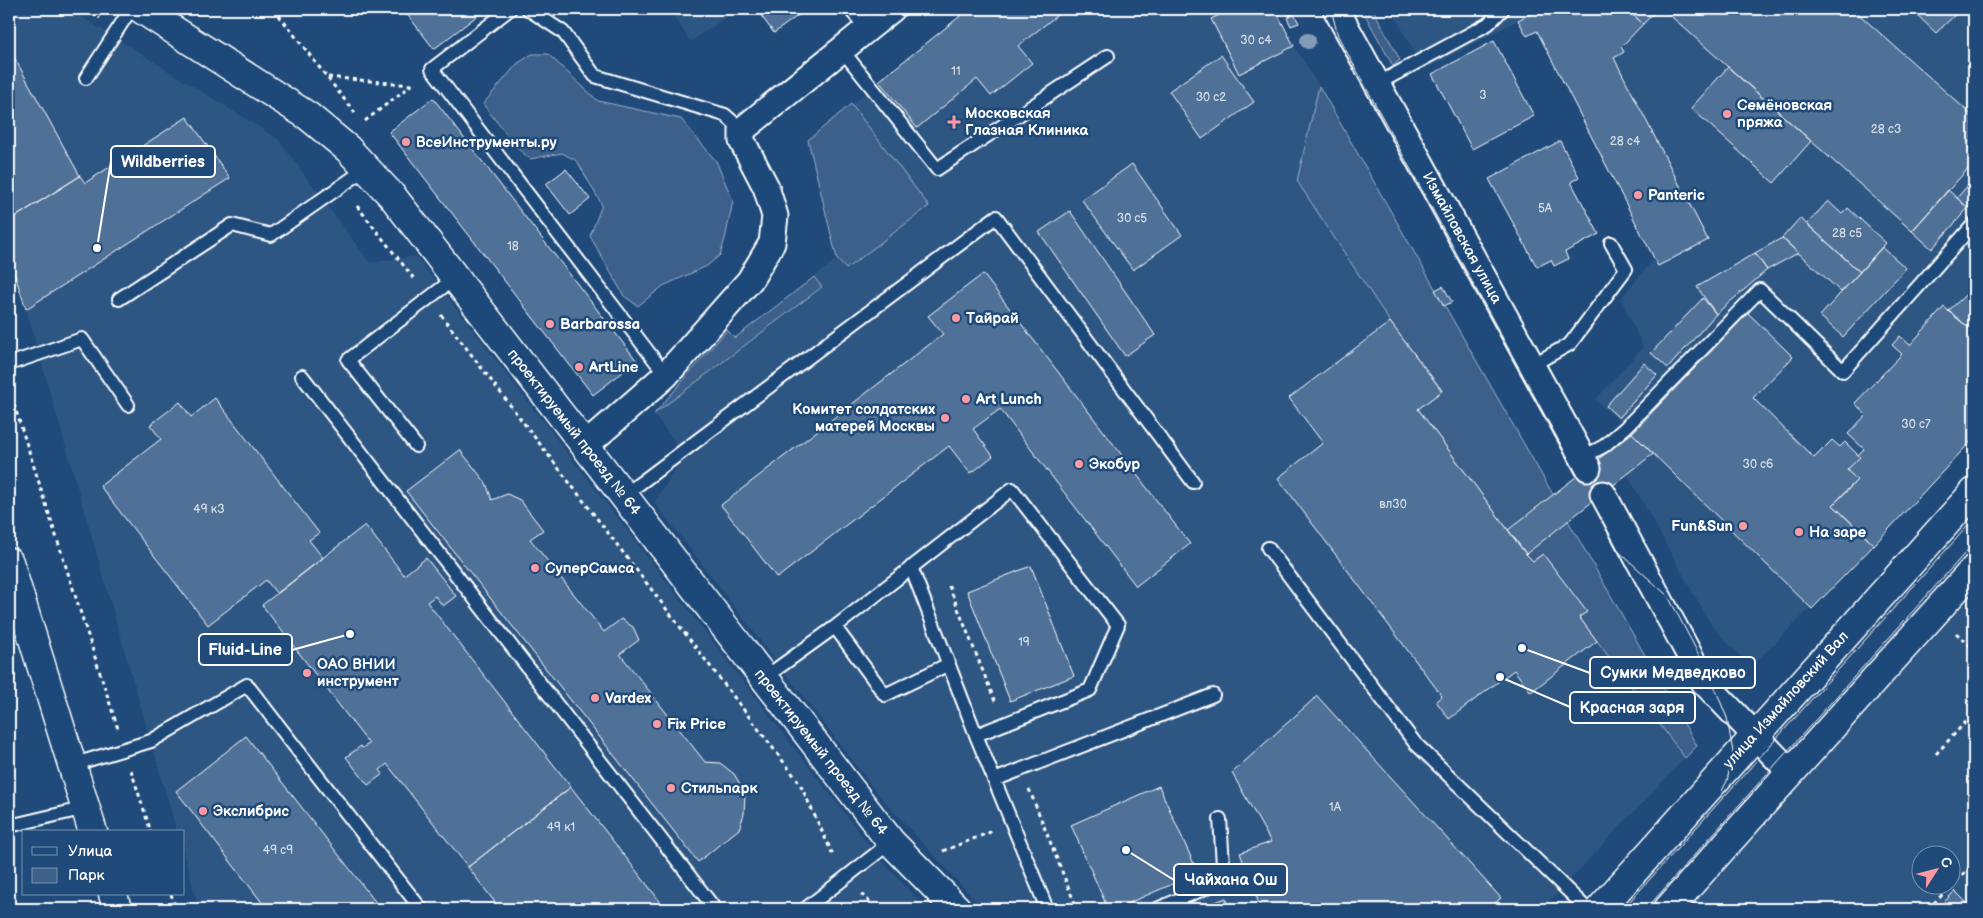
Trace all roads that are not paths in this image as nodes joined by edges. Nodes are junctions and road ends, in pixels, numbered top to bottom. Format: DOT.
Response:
graph roads {
  1 [pos="131,9"];
  2 [pos="141,9"];
  3 [pos="510,9"];
  4 [pos="528,9"];
  5 [pos="850,9"];
  6 [pos="892,9"];
  7 [pos="1336,9"];
  8 [pos="1503,9"];
  9 [pos="867,29"];
  10 [pos="842,50"];
  11 [pos="1108,56"];
  12 [pos="86,78"];
  13 [pos="1377,84"];
  14 [pos="742,130"];
  15 [pos="367,168"];
  16 [pos="1974,224"];
  17 [pos="1610,242"];
  18 [pos="455,278"];
  19 [pos="120,299"];
  20 [pos="9,364"];
  21 [pos="1532,365"];
  22 [pos="666,375"];
  23 [pos="302,376"];
  24 [pos="128,405"];
  25 [pos="416,446"];
  26 [pos="585,446"];
  27 [pos="1585,462"];
  28 [pos="1193,482"];
  29 [pos="1974,492"];
  30 [pos="1603,494"];
  31 [pos="623,496"];
  32 [pos="1268,548"];
  33 [pos="9,562"];
  34 [pos="911,567"];
  35 [pos="1974,569"];
  36 [pos="835,627"];
  37 [pos="949,664"];
  38 [pos="764,678"];
  39 [pos="1213,695"];
  40 [pos="976,735"];
  41 [pos="1754,735"];
  42 [pos="72,765"];
  43 [pos="1791,773"];
  44 [pos="994,780"];
  45 [pos="1220,819"];
  46 [pos="89,820"];
  47 [pos="9,826"];
  48 [pos="890,842"];
  49 [pos="114,896"];
  50 [pos="117,909"];
  51 [pos="420,909"];
  52 [pos="715,909"];
  53 [pos="805,909"];
  54 [pos="957,909"];
  55 [pos="1047,909"];
  56 [pos="1157,909"];
  57 [pos="1587,909"];
  58 [pos="1600,909"];
  59 [pos="1668,909"];
  1 -- 12 [label="lane"];
  2 -- 15 [label="main road, проектируемый проезд № 64"];
  3 -- 22 [label="lane"];
  4 -- 14 [label="lane"];
  5 -- 9 [label="lane"];
  6 -- 9 [label="street"];
  7 -- 13 [label="street, Измайловская улица"];
  8 -- 13 [label="lane"];
  9 -- 10 [label="street"];
  10 -- 11 [label="lane"];
  10 -- 14 [label="street"];
  13 -- 21 [label="street, Измайловская улица"];
  14 -- 22 [label="street"];
  15 -- 18 [label="main road, проектируемый проезд № 64"];
  15 -- 19 [label="lane"];
  16 -- 27 [label="lane"];
  17 -- 21 [label="lane"];
  18 -- 25 [label="lane"];
  18 -- 26 [label="main road, проектируемый проезд № 64"];
  20 -- 24 [label="lane"];
  21 -- 27 [label="street, Измайловская улица"];
  22 -- 26 [label="street"];
  23 -- 52 [label="lane"];
  26 -- 31 [label="main road, проектируемый проезд № 64"];
  28 -- 31 [label="lane"];
  29 -- 41 [label="main road, улица Измайловский Вал"];
  30 -- 41 [label="street"];
  31 -- 38 [label="main road, проектируемый проезд № 64"];
  32 -- 57 [label="lane"];
  33 -- 42 [label="main road"];
  34 -- 36 [label="lane"];
  34 -- 37 [label="lane"];
  34 -- 40 [label="lane"];
  35 -- 43 [label="main road"];
  36 -- 37 [label="lane"];
  36 -- 38 [label="lane"];
  37 -- 40 [label="lane"];
  38 -- 48 [label="main road, проектируемый проезд № 64"];
  39 -- 44 [label="lane"];
  40 -- 44 [label="lane"];
  41 -- 43 [label="street"];
  41 -- 58 [label="main road, улица Измайловский Вал"];
  42 -- 46 [label="main road"];
  42 -- 51 [label="lane"];
  43 -- 59 [label="main road"];
  44 -- 55 [label="lane"];
  45 -- 56 [label="lane"];
  46 -- 47 [label="lane"];
  48 -- 53 [label="lane"];
  48 -- 54 [label="main road, проектируемый проезд № 64"];
  49 -- 50 [label="main road"];
}
